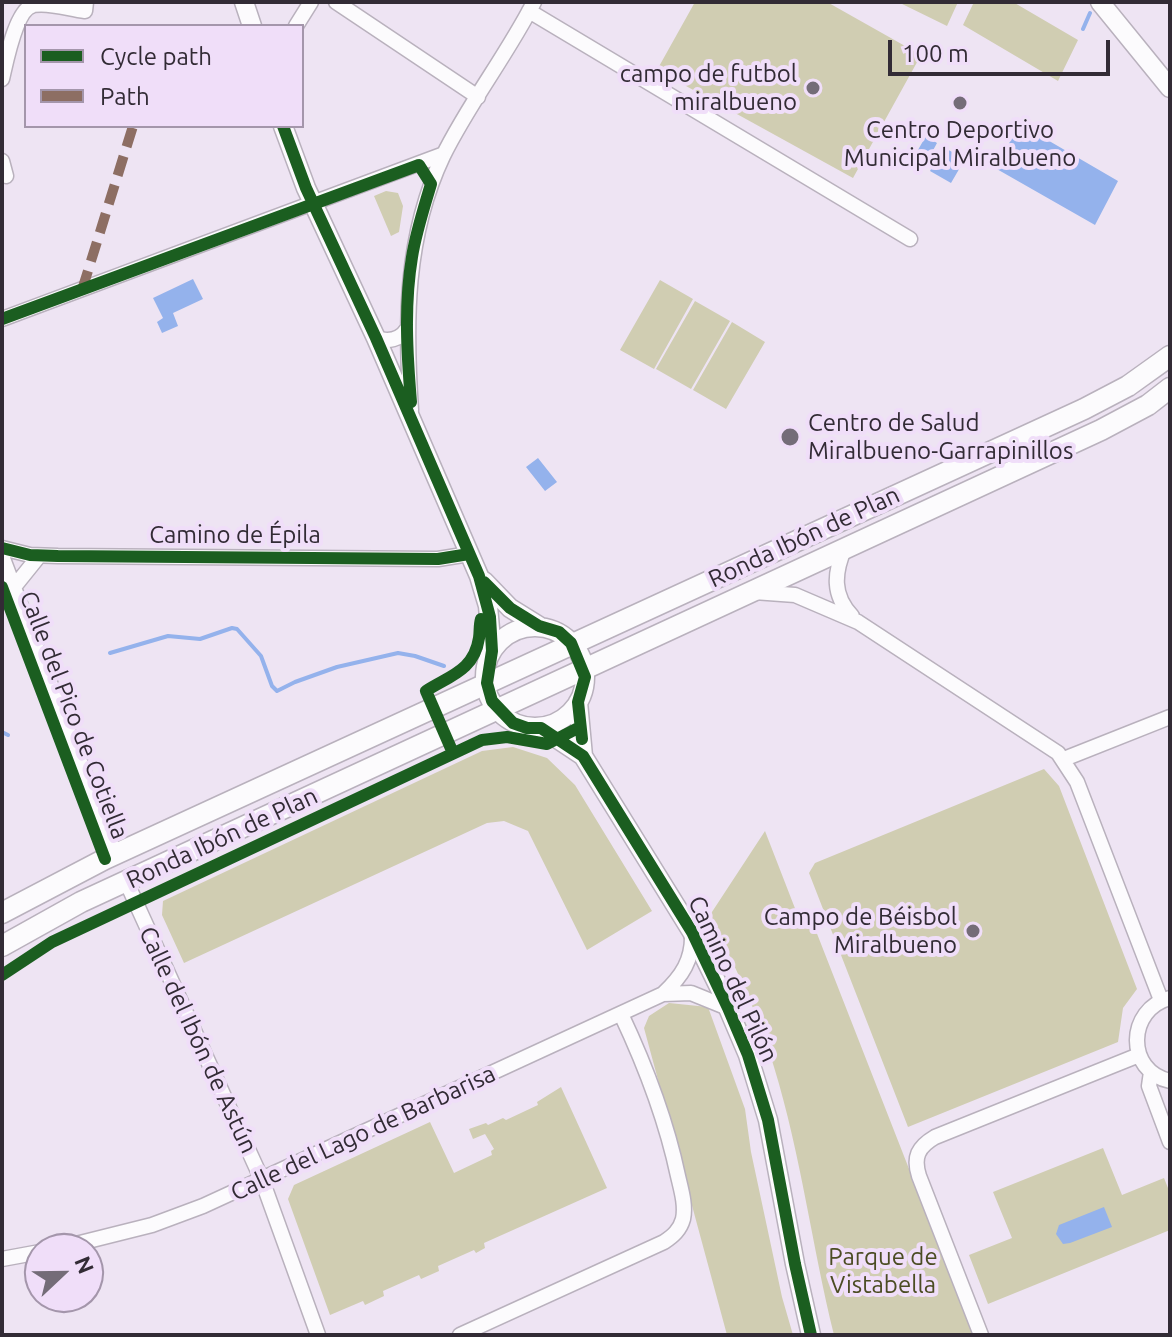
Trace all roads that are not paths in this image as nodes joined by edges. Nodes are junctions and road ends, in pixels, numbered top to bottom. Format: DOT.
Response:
graph roads {
  1 [pos="86,2"];
  2 [pos="244,2"];
  3 [pos="311,2"];
  4 [pos="336,2"];
  5 [pos="1100,2"];
  6 [pos="531,7"];
  7 [pos="251,24"];
  8 [pos="297,24"];
  9 [pos="2,79"];
  10 [pos="1170,88"];
  11 [pos="478,97"];
  12 [pos="284,128"];
  13 [pos="444,154"];
  14 [pos="2,161"];
  15 [pos="419,165"];
  16 [pos="6,176"];
  17 [pos="431,184"];
  18 [pos="313,204"];
  19 [pos="910,239"];
  20 [pos="2,319"];
  21 [pos="407,329"];
  22 [pos="376,338"];
  23 [pos="1170,356"];
  24 [pos="1170,388"];
  25 [pos="412,418"];
  26 [pos="845,547"];
  27 [pos="2,548"];
  28 [pos="469,554"];
  29 [pos="2,556"];
  30 [pos="39,556"];
  31 [pos="479,576"];
  32 [pos="14,587"];
  33 [pos="749,592"];
  34 [pos="858,622"];
  35 [pos="539,626"];
  36 [pos="571,643"];
  37 [pos="492,651"];
  38 [pos="584,670"];
  39 [pos="487,683"];
  40 [pos="578,702"];
  41 [pos="498,709"];
  42 [pos="1170,717"];
  43 [pos="541,728"];
  44 [pos="583,756"];
  45 [pos="1064,759"];
  46 [pos="115,854"];
  47 [pos="126,881"];
  48 [pos="2,913"];
  49 [pos="692,932"];
  50 [pos="2,946"];
  51 [pos="663,994"];
  52 [pos="1166,999"];
  53 [pos="728,1008"];
  54 [pos="621,1014"];
  55 [pos="1139,1055"];
  56 [pos="1151,1072"];
  57 [pos="1170,1081"];
  58 [pos="1170,1142"];
  59 [pos="262,1180"];
  60 [pos="104,1237"];
  61 [pos="24,1255"];
  62 [pos="2,1259"];
  63 [pos="318,1335"];
  64 [pos="460,1335"];
  65 [pos="811,1335"];
  66 [pos="981,1335"];
  1 -- 9 [label="street"];
  2 -- 7 [label="street"];
  3 -- 8 [label="street"];
  4 -- 11 [label="street"];
  5 -- 10 [label="street"];
  6 -- 11 [label="street"];
  6 -- 19 [label="street"];
  11 -- 13 [label="street"];
  12 -- 18 [label="street"];
  13 -- 15 [label="street"];
  13 -- 17 [label="street"];
  14 -- 16 [label="street"];
  15 -- 17 [label="street"];
  15 -- 18 [label="street"];
  17 -- 21 [label="street"];
  18 -- 20 [label="street"];
  18 -- 22 [label="street"];
  21 -- 22 [label="street"];
  21 -- 25 [label="street"];
  22 -- 25 [label="street"];
  23 -- 36 [label="main road, Ronda Ibón de Plan"];
  24 -- 26 [label="main road, Ronda Ibón de Plan"];
  25 -- 28 [label="street"];
  26 -- 33 [label="main road, Ronda Ibón de Plan"];
  26 -- 34 [label="street"];
  27 -- 30 [label="street, Camino de Épila"];
  28 -- 30 [label="street, Camino de Épila"];
  28 -- 31 [label="street"];
  29 -- 32 [label="street, Calle del Pico de Cotiella"];
  30 -- 32 [label="street"];
  31 -- 35 [label="street"];
  31 -- 37 [label="street"];
  32 -- 46 [label="street, Calle del Pico de Cotiella"];
  33 -- 34 [label="street"];
  33 -- 38 [label="main road, Ronda Ibón de Plan"];
  34 -- 45 [label="street"];
  35 -- 36 [label="street"];
  35 -- 37 [label="street"];
  36 -- 38 [label="street"];
  36 -- 39 [label="main road, Ronda Ibón de Plan"];
  37 -- 39 [label="street"];
  38 -- 40 [label="street, Camino del Pilón"];
  38 -- 41 [label="main road, Ronda Ibón de Plan"];
  39 -- 41 [label="street"];
  39 -- 46 [label="main road, Ronda Ibón de Plan"];
  40 -- 43 [label="street"];
  40 -- 44 [label="street, Camino del Pilón"];
  41 -- 43 [label="street, Camino del Pilón"];
  41 -- 47 [label="main road, Ronda Ibón de Plan"];
  42 -- 45 [label="street"];
  43 -- 44 [label="street, Camino del Pilón"];
  44 -- 49 [label="street, Camino del Pilón"];
  45 -- 52 [label="street"];
  46 -- 48 [label="main road, Ronda Ibón de Plan"];
  47 -- 50 [label="main road, Ronda Ibón de Plan"];
  47 -- 59 [label="street, Calle del Ibón de Astún"];
  49 -- 51 [label="street, Calle del Lago de Barbarisa"];
  49 -- 53 [label="street, Camino del Pilón"];
  51 -- 53 [label="street"];
  51 -- 54 [label="street, Calle del Lago de Barbarisa"];
  52 -- 55 [label="street"];
  53 -- 65 [label="street, Camino del Pilón"];
  54 -- 59 [label="street, Calle del Lago de Barbarisa"];
  54 -- 64 [label="street"];
  55 -- 56 [label="street"];
  55 -- 66 [label="street"];
  56 -- 57 [label="street"];
  56 -- 58 [label="street"];
  59 -- 60 [label="street, Calle del Lago de Barbarisa"];
  59 -- 63 [label="street, Calle del Ibón de Astún"];
  61 -- 62 [label="street"];
}
